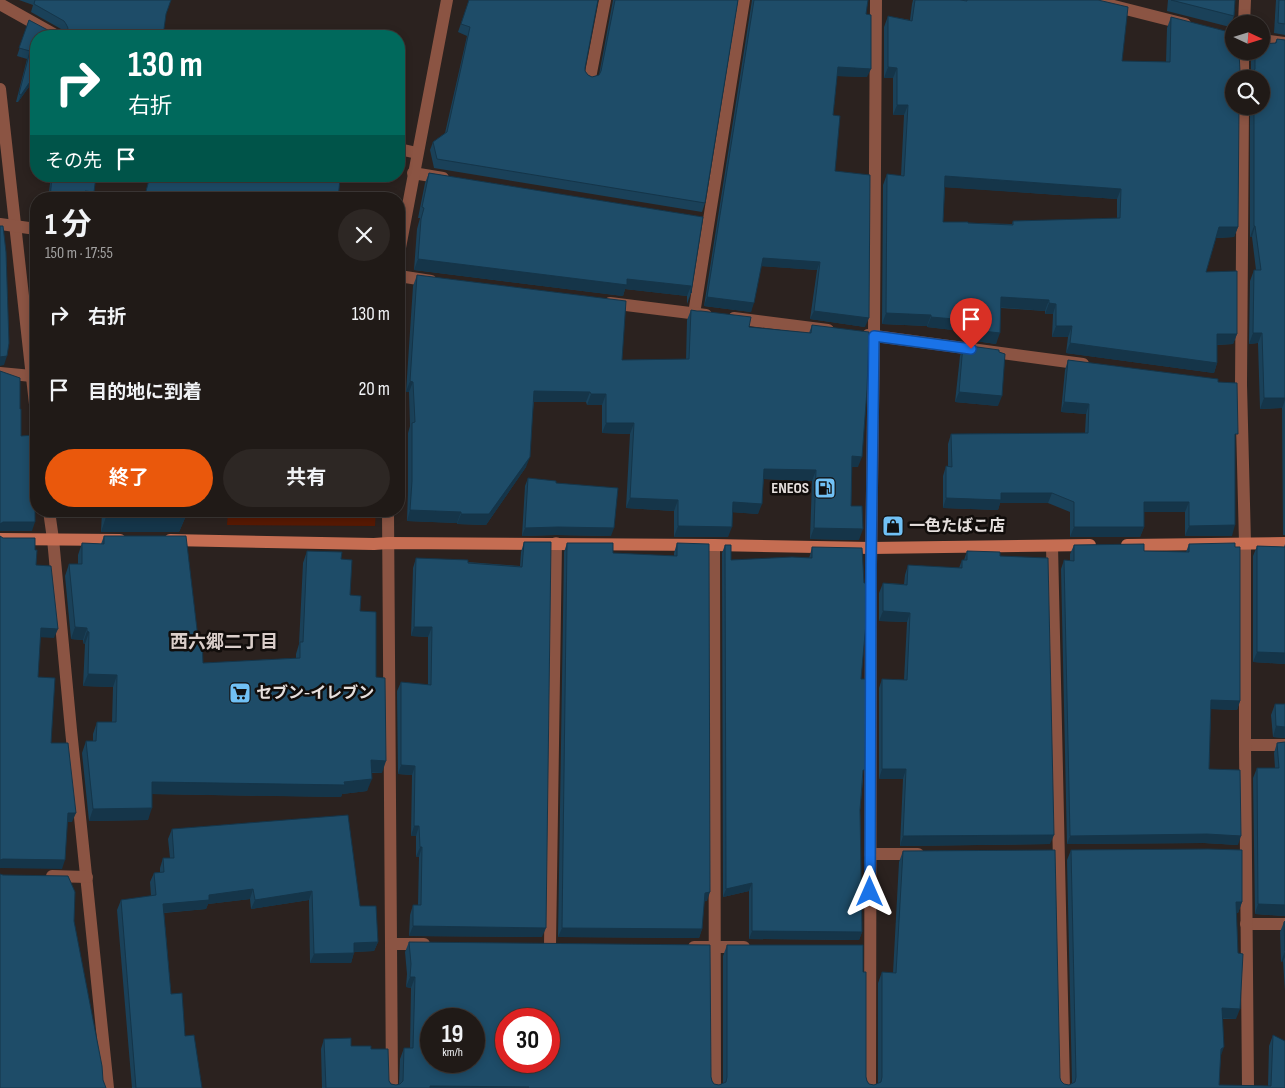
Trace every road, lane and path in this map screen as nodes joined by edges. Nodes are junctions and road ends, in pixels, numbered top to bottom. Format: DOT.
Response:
graph roads {
  1 [pos="447,0"];
  2 [pos="605,0"];
  3 [pos="744,0"];
  4 [pos="876,0"];
  5 [pos="1090,0"];
  6 [pos="1244,0"];
  7 [pos="0,4"];
  8 [pos="1244,15"];
  9 [pos="1196,26"];
  10 [pos="46,30"];
  11 [pos="1270,41"];
  12 [pos="1285,43"];
  13 [pos="590,78"];
  14 [pos="0,89"];
  15 [pos="1243,115"];
  16 [pos="405,150"];
  17 [pos="417,153"];
  18 [pos="5,173"];
  19 [pos="413,173"];
  20 [pos="453,179"];
  21 [pos="405,219"];
  22 [pos="0,224"];
  23 [pos="16,226"];
  24 [pos="30,228"];
  25 [pos="405,277"];
  26 [pos="446,282"];
  27 [pos="598,302"];
  28 [pos="694,314"];
  29 [pos="837,331"];
  30 [pos="855,334"];
  31 [pos="874,336"];
  32 [pos="30,357"];
  33 [pos="1097,366"];
  34 [pos="0,373"];
  35 [pos="30,376"];
  36 [pos="50,517"];
  37 [pos="388,517"];
  38 [pos="0,539"];
  39 [pos="53,539"];
  40 [pos="136,540"];
  41 [pos="154,540"];
  42 [pos="388,543"];
  43 [pos="556,543"];
  44 [pos="1245,543"];
  45 [pos="1285,543"];
  46 [pos="714,544"];
  47 [pos="1052,546"];
  48 [pos="871,548"];
  49 [pos="1245,745"];
  50 [pos="1285,745"];
  51 [pos="870,854"];
  52 [pos="930,854"];
  53 [pos="39,876"];
  54 [pos="87,877"];
  55 [pos="1246,924"];
  56 [pos="1285,924"];
  57 [pos="391,944"];
  58 [pos="441,944"];
  59 [pos="550,946"];
  60 [pos="686,946"];
  61 [pos="715,947"];
  62 [pos="754,947"];
  63 [pos="108,1088"];
  64 [pos="392,1088"];
  65 [pos="715,1088"];
  66 [pos="870,1088"];
  67 [pos="1064,1088"];
  68 [pos="1248,1088"];
  1 -- 17 [label="street"];
  2 -- 13 [label="street"];
  3 -- 28 [label="street"];
  4 -- 31 [label="street"];
  5 -- 9 [label="street"];
  6 -- 8 [label="street"];
  7 -- 10 [label="street"];
  11 -- 12 [label="street"];
  14 -- 18 [label="street"];
  15 -- 44 [label="street"];
  16 -- 17 [label="street"];
  17 -- 19 [label="street"];
  18 -- 23 [label="street"];
  19 -- 20 [label="street"];
  19 -- 21 [label="street"];
  22 -- 23 [label="street"];
  23 -- 24 [label="street"];
  23 -- 32 [label="street"];
  25 -- 26 [label="street"];
  27 -- 28 [label="street"];
  28 -- 29 [label="street"];
  30 -- 31 [label="street"];
  31 -- 33 [label="street"];
  31 -- 48 [label="street"];
  34 -- 35 [label="street"];
  36 -- 39 [label="street"];
  37 -- 42 [label="street"];
  38 -- 39 [label="street"];
  39 -- 40 [label="street"];
  39 -- 54 [label="street"];
  41 -- 42 [label="street"];
  42 -- 43 [label="street"];
  42 -- 57 [label="street"];
  43 -- 46 [label="street"];
  43 -- 59 [label="street"];
  44 -- 45 [label="street"];
  44 -- 47 [label="street"];
  44 -- 49 [label="street"];
  46 -- 48 [label="street"];
  46 -- 61 [label="street"];
  47 -- 48 [label="street"];
  47 -- 67 [label="street"];
  48 -- 51 [label="street"];
  49 -- 50 [label="street"];
  49 -- 55 [label="street"];
  51 -- 52 [label="street"];
  51 -- 66 [label="street"];
  53 -- 54 [label="street"];
  54 -- 63 [label="street"];
  55 -- 56 [label="street"];
  55 -- 68 [label="street"];
  57 -- 58 [label="street"];
  57 -- 64 [label="street"];
  60 -- 61 [label="street"];
  61 -- 62 [label="street"];
  61 -- 65 [label="street"];
}
